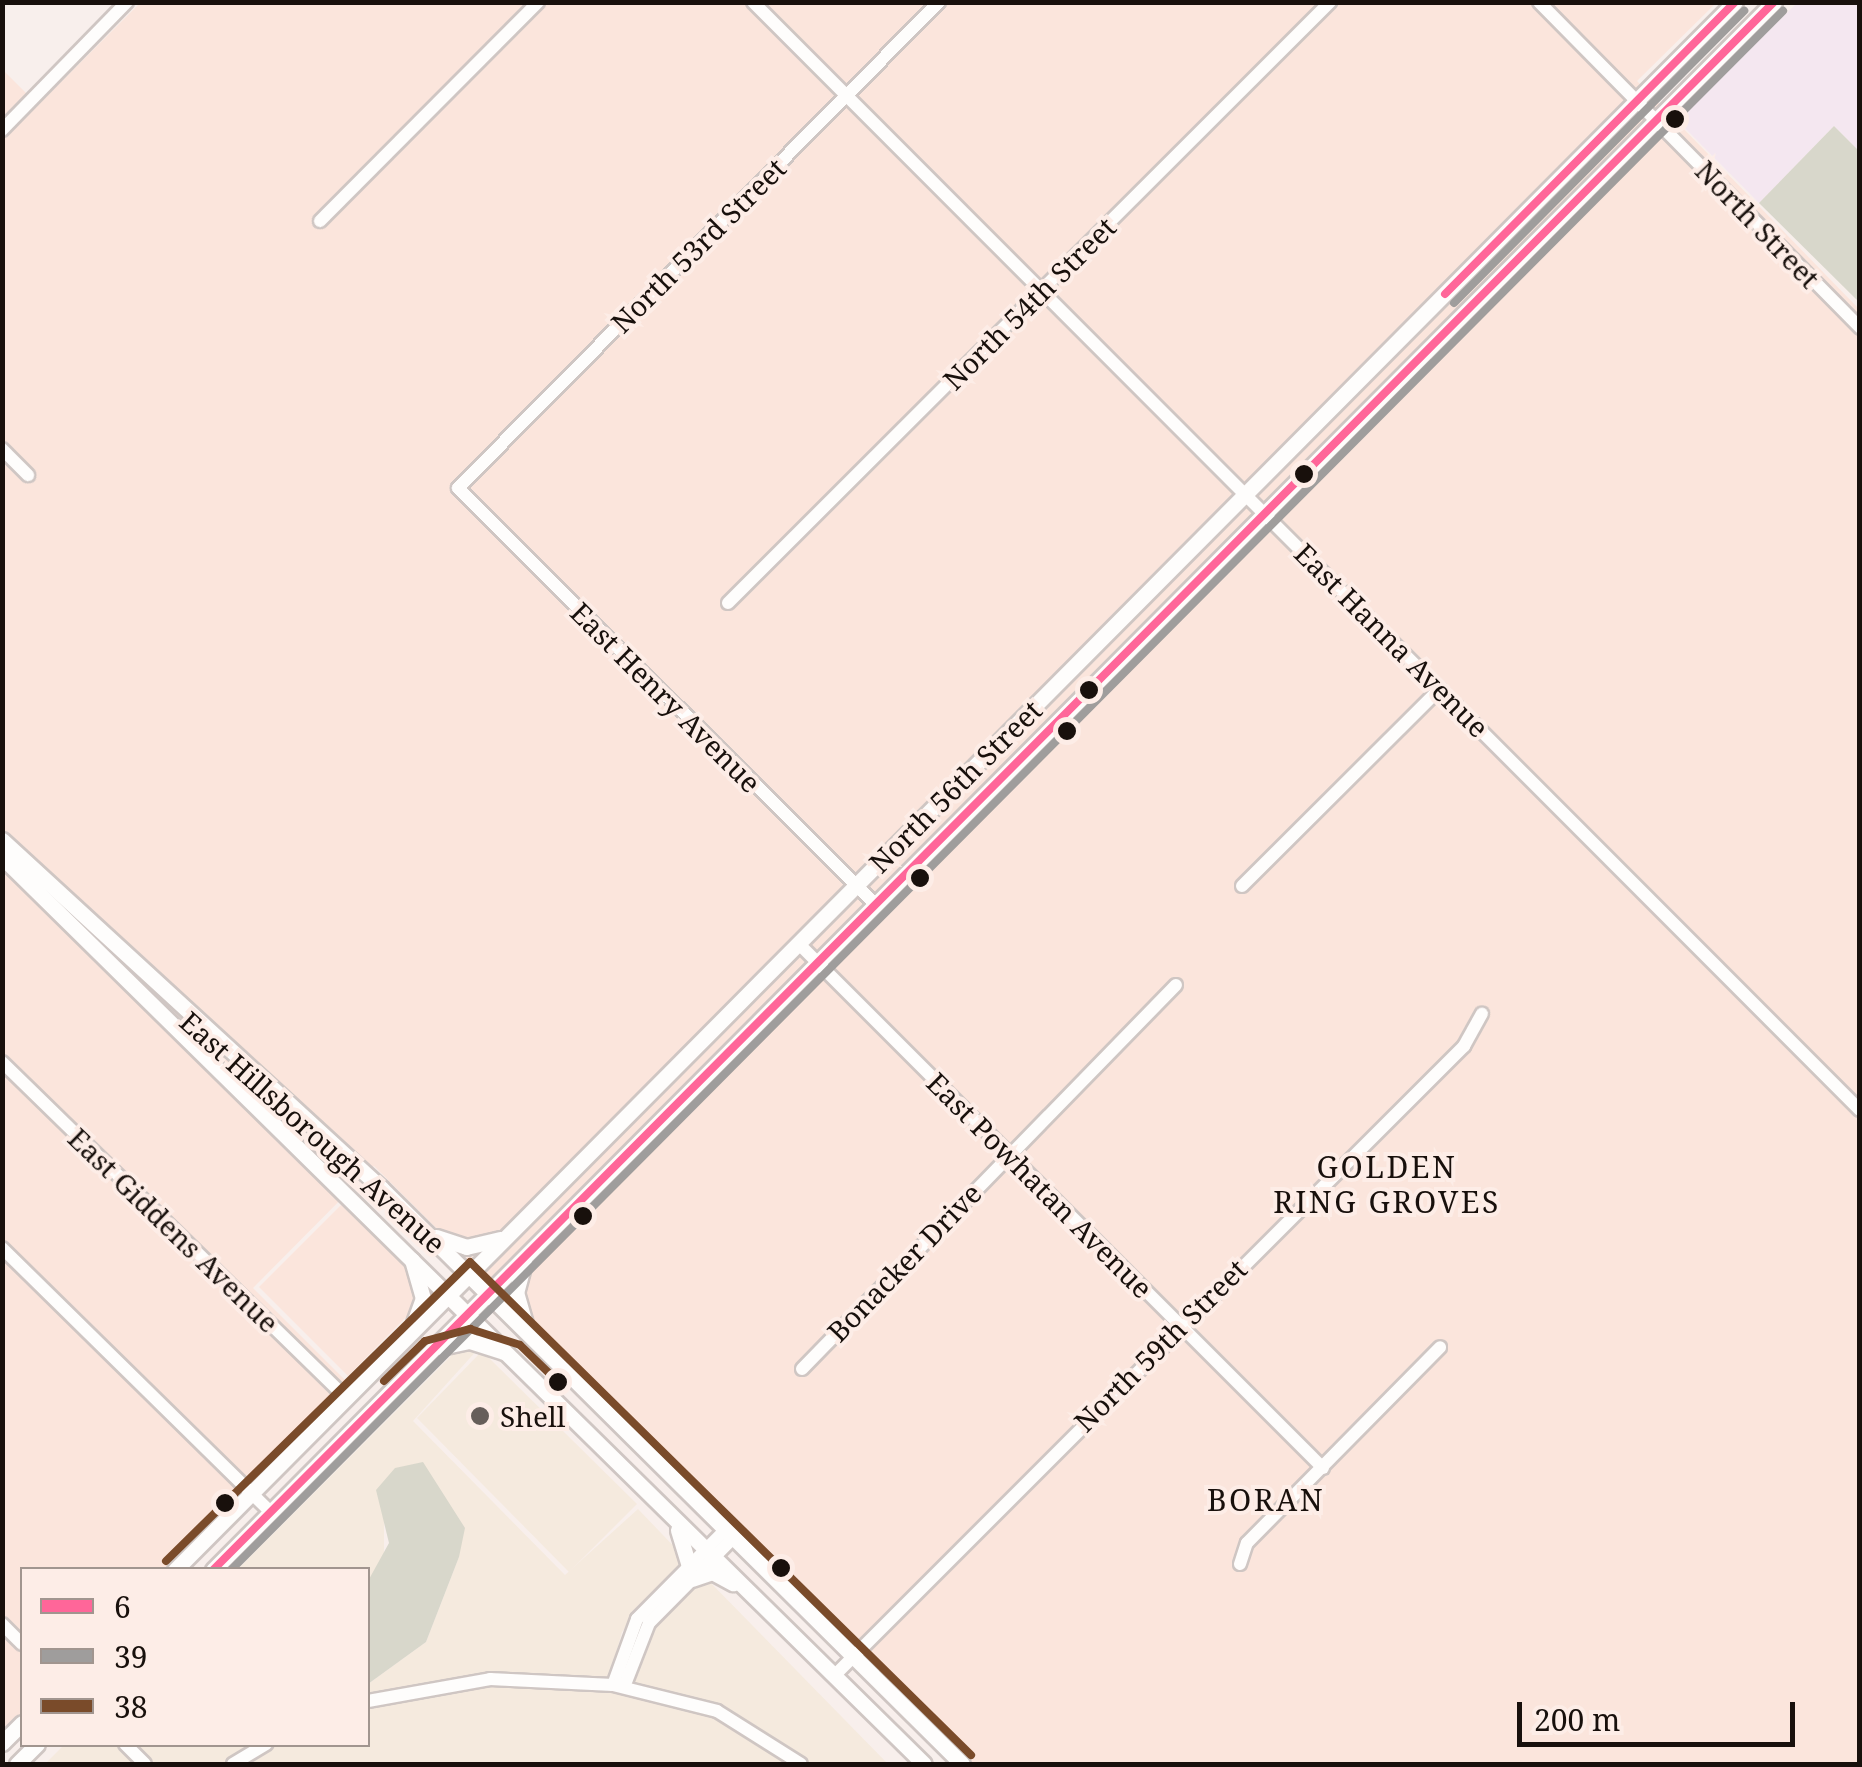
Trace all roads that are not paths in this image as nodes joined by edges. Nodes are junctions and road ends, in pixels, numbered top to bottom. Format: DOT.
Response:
graph roads {
  1 [pos="538,2"];
  2 [pos="753,2"];
  3 [pos="939,2"];
  4 [pos="1330,2"];
  5 [pos="1539,2"];
  6 [pos="1734,2"];
  7 [pos="1774,2"];
  8 [pos="127,3"];
  9 [pos="846,96"];
  10 [pos="1637,100"];
  11 [pos="1657,120"];
  12 [pos="2,130"];
  13 [pos="320,221"];
  14 [pos="1043,290"];
  15 [pos="1860,328"];
  16 [pos="1394,345"];
  17 [pos="1414,364"];
  18 [pos="2,449"];
  19 [pos="28,475"];
  20 [pos="458,488"];
  21 [pos="1246,494"];
  22 [pos="1266,513"];
  23 [pos="728,604"];
  24 [pos="1052,689"];
  25 [pos="1440,689"];
  26 [pos="1071,708"];
  27 [pos="2,840"];
  28 [pos="2,856"];
  29 [pos="856,886"];
  30 [pos="1242,886"];
  31 [pos="43,888"];
  32 [pos="875,904"];
  33 [pos="799,944"];
  34 [pos="817,962"];
  35 [pos="1176,986"];
  36 [pos="1482,1014"];
  37 [pos="2,1062"];
  38 [pos="1860,1110"];
  39 [pos="1008,1153"];
  40 [pos="428,1235"];
  41 [pos="508,1235"];
  42 [pos="2,1248"];
  43 [pos="409,1252"];
  44 [pos="529,1252"];
  45 [pos="468,1274"];
  46 [pos="450,1293"];
  47 [pos="488,1293"];
  48 [pos="470,1313"];
  49 [pos="1180,1325"];
  50 [pos="530,1334"];
  51 [pos="408,1336"];
  52 [pos="1440,1347"];
  53 [pos="432,1351"];
  54 [pos="513,1356"];
  55 [pos="802,1368"];
  56 [pos="346,1398"];
  57 [pos="1323,1468"];
  58 [pos="252,1492"];
  59 [pos="656,1498"];
  60 [pos="270,1512"];
  61 [pos="729,1534"];
  62 [pos="711,1553"];
  63 [pos="1240,1564"];
  64 [pos="178,1567"];
  65 [pos="215,1567"];
  66 [pos="690,1573"];
  67 [pos="756,1596"];
  68 [pos="2,1624"];
  69 [pos="20,1642"];
  70 [pos="854,1656"];
  71 [pos="835,1676"];
  72 [pos="618,1686"];
  73 [pos="370,1701"];
  74 [pos="20,1725"];
  75 [pos="2,1743"];
  76 [pos="261,1747"];
  77 [pos="233,1764"];
  78 [pos="801,1764"];
  79 [pos="924,1764"];
  80 [pos="962,1764"];
  1 -- 13 [label="street"];
  2 -- 9 [label="street, East Hanna Avenue"];
  3 -- 9 [label="street, North 53rd Street"];
  4 -- 14 [label="street, North 54th Street"];
  5 -- 10 [label="street, North Street"];
  6 -- 10 [label="main road, North 56th Street"];
  7 -- 11 [label="main road, North 56th Street"];
  8 -- 12 [label="street"];
  9 -- 14 [label="street, East Hanna Avenue"];
  9 -- 20 [label="street, North 53rd Street"];
  10 -- 11 [label="street, North Street"];
  10 -- 16 [label="main road, North 56th Street"];
  11 -- 15 [label="street, North Street"];
  11 -- 17 [label="main road, North 56th Street"];
  14 -- 21 [label="street, East Hanna Avenue"];
  14 -- 23 [label="street, North 54th Street"];
  16 -- 17 [label="main road"];
  16 -- 21 [label="main road, North 56th Street"];
  17 -- 22 [label="main road, North 56th Street"];
  18 -- 19 [label="street"];
  20 -- 29 [label="street, East Henry Avenue"];
  21 -- 22 [label="street, East Hanna Avenue"];
  21 -- 24 [label="main road, North 56th Street"];
  22 -- 25 [label="street, East Hanna Avenue"];
  22 -- 26 [label="main road, North 56th Street"];
  24 -- 26 [label="main road"];
  24 -- 29 [label="main road, North 56th Street"];
  25 -- 30 [label="street"];
  25 -- 38 [label="street, East Hanna Avenue"];
  26 -- 32 [label="main road, North 56th Street"];
  27 -- 31 [label="main road, East Hillsborough Avenue"];
  28 -- 31 [label="main road, East Hillsborough Avenue"];
  29 -- 32 [label="street, East Henry Avenue"];
  29 -- 33 [label="main road, North 56th Street"];
  31 -- 40 [label="main road, East Hillsborough Avenue"];
  31 -- 43 [label="main road, East Hillsborough Avenue"];
  32 -- 34 [label="main road, North 56th Street"];
  33 -- 34 [label="street, East Powhatan Avenue"];
  33 -- 41 [label="main road, North 56th Street"];
  34 -- 39 [label="street, East Powhatan Avenue"];
  34 -- 44 [label="main road, North 56th Street"];
  35 -- 39 [label="street, Bonacker Drive"];
  36 -- 49 [label="street, North 59th Street"];
  37 -- 56 [label="street, East Giddens Avenue"];
  39 -- 49 [label="street, East Powhatan Avenue"];
  39 -- 55 [label="street, Bonacker Drive"];
  40 -- 41 [label="main road"];
  40 -- 45 [label="main road, East Hillsborough Avenue"];
  41 -- 45 [label="main road, North 56th Street"];
  42 -- 58 [label="street"];
  43 -- 46 [label="main road, East Hillsborough Avenue"];
  43 -- 51 [label="main road"];
  44 -- 47 [label="main road, North 56th Street"];
  44 -- 50 [label="main road"];
  45 -- 46 [label="main road, North 56th Street"];
  45 -- 47 [label="main road, East Hillsborough Avenue"];
  46 -- 48 [label="main road, East Hillsborough Avenue"];
  46 -- 51 [label="main road, North 56th Street"];
  47 -- 48 [label="main road, North 56th Street"];
  47 -- 50 [label="main road, East Hillsborough Avenue"];
  48 -- 53 [label="main road, North 56th Street"];
  48 -- 54 [label="main road, East Hillsborough Avenue"];
  49 -- 57 [label="street, East Powhatan Avenue"];
  49 -- 70 [label="street, North 59th Street"];
  50 -- 61 [label="main road, East Hillsborough Avenue"];
  51 -- 56 [label="main road, North 56th Street"];
  52 -- 57 [label="street"];
  53 -- 54 [label="main road"];
  53 -- 60 [label="main road, North 56th Street"];
  54 -- 59 [label="main road, East Hillsborough Avenue"];
  56 -- 58 [label="main road, North 56th Street"];
  57 -- 63 [label="street"];
  58 -- 60 [label="street"];
  58 -- 64 [label="main road, North 56th Street"];
  59 -- 62 [label="main road, East Hillsborough Avenue"];
  59 -- 66 [label="main road"];
  60 -- 65 [label="main road, North 56th Street"];
  61 -- 62 [label="street"];
  61 -- 70 [label="main road, East Hillsborough Avenue"];
  62 -- 66 [label="street"];
  62 -- 67 [label="main road, East Hillsborough Avenue"];
  66 -- 67 [label="main road"];
  66 -- 72 [label="street"];
  67 -- 71 [label="main road, East Hillsborough Avenue"];
  68 -- 69 [label="street"];
  70 -- 71 [label="street, North 59th Street"];
  70 -- 80 [label="main road, East Hillsborough Avenue"];
  71 -- 79 [label="main road, East Hillsborough Avenue"];
  72 -- 73 [label="street"];
  72 -- 78 [label="street"];
  74 -- 75 [label="main road"];
  76 -- 77 [label="street"];
}
